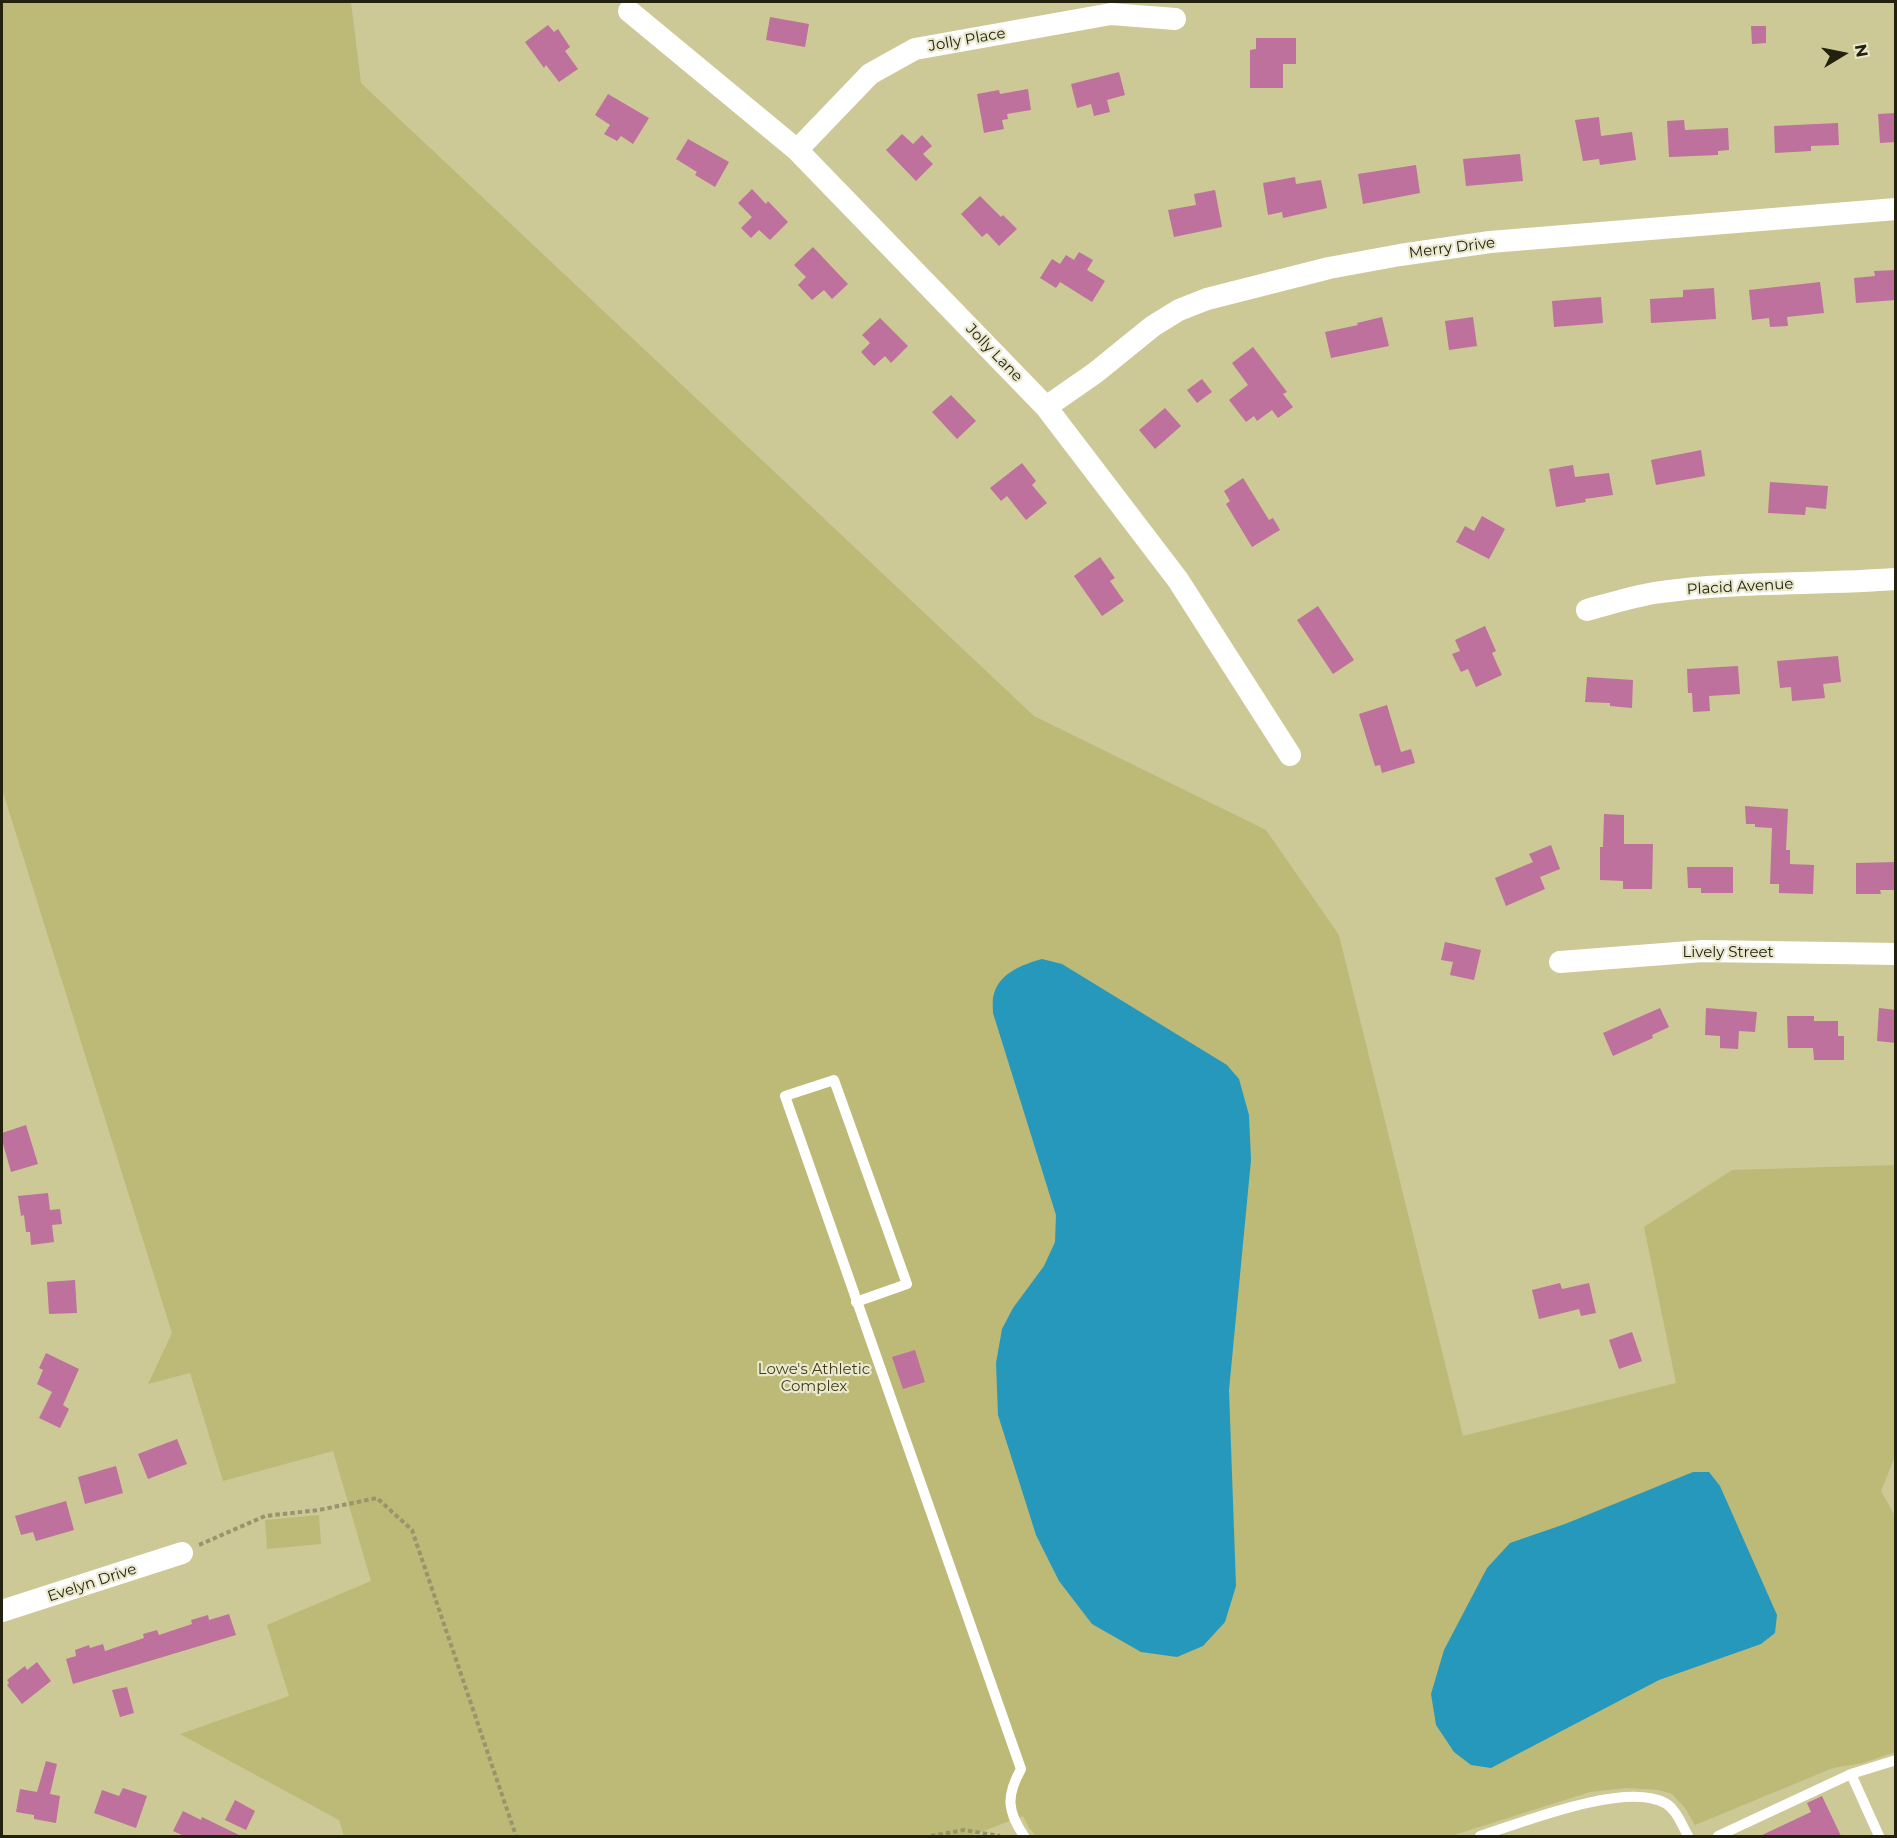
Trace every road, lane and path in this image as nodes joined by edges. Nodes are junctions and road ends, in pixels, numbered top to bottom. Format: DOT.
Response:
graph roads {
  1 [pos="629,11"];
  2 [pos="1175,19"];
  3 [pos="797,150"];
  4 [pos="1896,209"];
  5 [pos="1046,407"];
  6 [pos="1896,579"];
  7 [pos="1587,610"];
  8 [pos="1290,755"];
  9 [pos="1896,954"];
  10 [pos="1560,962"];
  11 [pos="856,1302"];
  12 [pos="182,1553"];
  13 [pos="2,1611"];
  14 [pos="1896,1760"];
  15 [pos="1851,1774"];
  16 [pos="516,1836"];
  17 [pos="931,1836"];
  18 [pos="1000,1836"];
  19 [pos="1024,1836"];
  20 [pos="1480,1836"];
  21 [pos="1688,1836"];
  22 [pos="1718,1836"];
  23 [pos="1879,1836"];
  1 -- 3 [label="street, Jolly Lane"];
  2 -- 3 [label="street, Jolly Place"];
  3 -- 5 [label="street, Jolly Lane"];
  4 -- 5 [label="street, Merry Drive"];
  5 -- 8 [label="street, Jolly Lane"];
  6 -- 7 [label="street, Placid Avenue"];
  9 -- 10 [label="street, Lively Street"];
  11 -- 11 [label="lane"];
  11 -- 19 [label="lane"];
  12 -- 13 [label="street, Evelyn Drive"];
  12 -- 16 [label="path"];
  14 -- 15 [label="lane"];
  15 -- 22 [label="lane"];
  15 -- 23 [label="lane"];
  17 -- 18 [label="path"];
  20 -- 21 [label="lane"];
}
